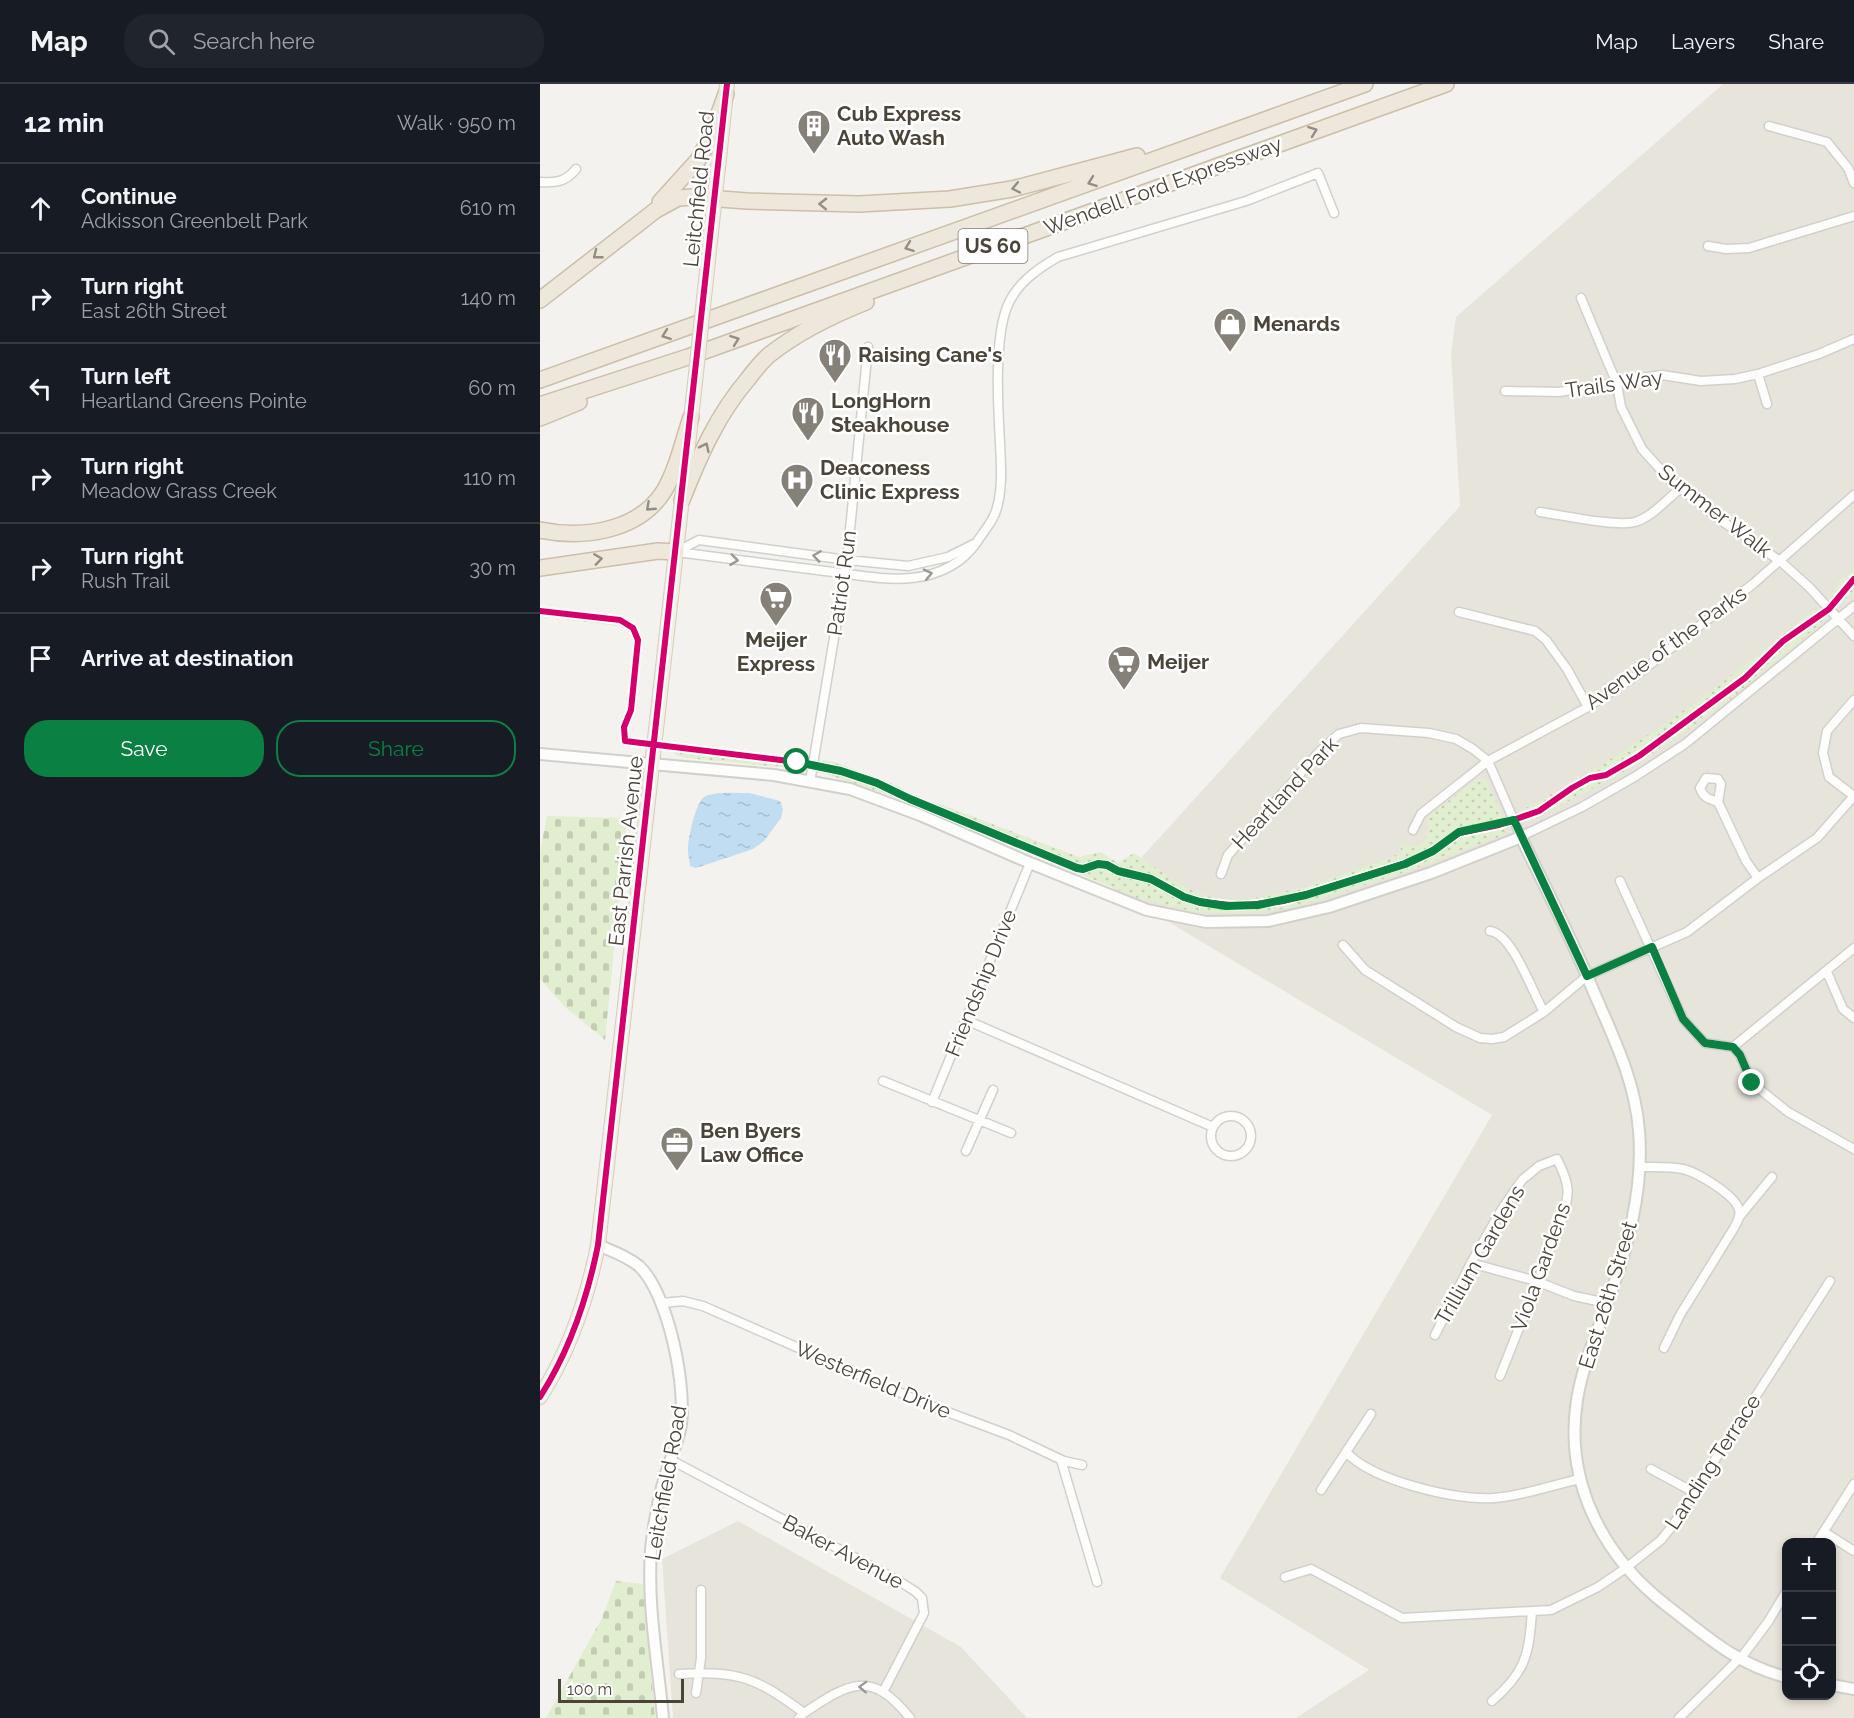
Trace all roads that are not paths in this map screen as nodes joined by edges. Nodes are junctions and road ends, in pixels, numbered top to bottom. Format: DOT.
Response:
graph roads {
  1 [pos="1365,84"];
  2 [pos="1446,84"];
  3 [pos="727,89"];
  4 [pos="1255,124"];
  5 [pos="1769,126"];
  6 [pos="576,169"];
  7 [pos="540,182"];
  8 [pos="1854,183"];
  9 [pos="715,199"];
  10 [pos="1334,213"];
  11 [pos="1854,216"];
  12 [pos="644,220"];
  13 [pos="1002,243"];
  14 [pos="1708,246"];
  15 [pos="704,297"];
  16 [pos="1581,298"];
  17 [pos="540,300"];
  18 [pos="1854,339"];
  19 [pos="868,347"];
  20 [pos="688,357"];
  21 [pos="1758,374"];
  22 [pos="540,380"];
  23 [pos="1617,384"];
  24 [pos="1505,391"];
  25 [pos="1767,404"];
  26 [pos="540,405"];
  27 [pos="691,417"];
  28 [pos="540,418"];
  29 [pos="1681,488"];
  30 [pos="1854,495"];
  31 [pos="682,500"];
  32 [pos="1540,512"];
  33 [pos="540,530"];
  34 [pos="976,543"];
  35 [pos="676,552"];
  36 [pos="847,560"];
  37 [pos="1780,561"];
  38 [pos="540,568"];
  39 [pos="845,573"];
  40 [pos="1854,606"];
  41 [pos="1459,612"];
  42 [pos="1839,620"];
  43 [pos="1854,636"];
  44 [pos="1854,700"];
  45 [pos="1588,707"];
  46 [pos="540,754"];
  47 [pos="1488,761"];
  48 [pos="653,764"];
  49 [pos="810,782"];
  50 [pos="1854,796"];
  51 [pos="1718,802"];
  52 [pos="1413,830"];
  53 [pos="1521,837"];
  54 [pos="1030,863"];
  55 [pos="1221,874"];
  56 [pos="1758,878"];
  57 [pos="1620,881"];
  58 [pos="1490,931"];
  59 [pos="1343,945"];
  60 [pos="1652,947"];
  61 [pos="1854,948"];
  62 [pos="1827,972"];
  63 [pos="1587,976"];
  64 [pos="1545,1012"];
  65 [pos="1854,1018"];
  66 [pos="966,1020"];
  67 [pos="1733,1047"];
  68 [pos="883,1082"];
  69 [pos="993,1090"];
  70 [pos="932,1102"];
  71 [pos="980,1121"];
  72 [pos="1213,1127"];
  73 [pos="1011,1133"];
  74 [pos="1854,1149"];
  75 [pos="966,1151"];
  76 [pos="1557,1159"];
  77 [pos="1640,1167"];
  78 [pos="1772,1177"];
  79 [pos="1739,1217"];
  80 [pos="598,1245"];
  81 [pos="1472,1263"];
  82 [pos="1536,1281"];
  83 [pos="1830,1281"];
  84 [pos="662,1302"];
  85 [pos="1607,1303"];
  86 [pos="1435,1335"];
  87 [pos="1664,1348"];
  88 [pos="1500,1376"];
  89 [pos="540,1397"];
  90 [pos="1371,1414"];
  91 [pos="1346,1452"];
  92 [pos="670,1460"];
  93 [pos="1061,1460"];
  94 [pos="1082,1465"];
  95 [pos="1651,1469"];
  96 [pos="1580,1479"];
  97 [pos="1854,1484"];
  98 [pos="1321,1490"];
  99 [pos="1695,1493"];
  100 [pos="1824,1532"];
  101 [pos="1820,1538"];
  102 [pos="1854,1551"];
  103 [pos="1626,1568"];
  104 [pos="1285,1577"];
  105 [pos="1097,1582"];
  106 [pos="701,1590"];
  107 [pos="1782,1599"];
  108 [pos="1532,1611"];
  109 [pos="1738,1659"];
  110 [pos="699,1673"];
  111 [pos="679,1674"];
  112 [pos="1782,1676"];
  113 [pos="1836,1686"];
  114 [pos="1854,1689"];
  115 [pos="883,1692"];
  116 [pos="696,1693"];
  117 [pos="1492,1701"];
  118 [pos="801,1715"];
  119 [pos="663,1718"];
  120 [pos="910,1718"];
  121 [pos="1679,1718"];
  1 -- 4 [label="highway, Wendell Ford Expressway / US 60"];
  13 -- 2 [label="highway, Wendell Ford Expressway / US 60, one-way"];
  3 -- 9 [label="main road, Leitchfield Road"];
  3 -- 12 [label="highway"];
  4 -- 9 [label="highway, one-way"];
  4 -- 22 [label="highway, Wendell Ford Expressway / US 60, one-way"];
  5 -- 8 [label="street"];
  6 -- 7 [label="street"];
  9 -- 12 [label="highway"];
  9 -- 15 [label="main road, Leitchfield Road"];
  10 -- 34 [label="street"];
  11 -- 14 [label="street"];
  12 -- 17 [label="highway, one-way"];
  20 -- 13 [label="highway, Wendell Ford Expressway / US 60, one-way"];
  31 -- 13 [label="highway, one-way"];
  15 -- 27 [label="main road, East Parrish Avenue, bridge"];
  16 -- 23 [label="street, Summer Walk"];
  18 -- 21 [label="street, Trails Way"];
  19 -- 36 [label="street, Patriot Run"];
  20 -- 26 [label="highway, Wendell Ford Expressway / US 60"];
  20 -- 28 [label="highway"];
  21 -- 23 [label="street, Trails Way"];
  21 -- 25 [label="street"];
  23 -- 24 [label="street, Trails Way"];
  23 -- 29 [label="street, Summer Walk"];
  27 -- 31 [label="main road, East Parrish Avenue"];
  27 -- 33 [label="highway, one-way"];
  29 -- 32 [label="street"];
  29 -- 37 [label="street, Summer Walk"];
  30 -- 37 [label="street, Avenue of the Parks"];
  31 -- 35 [label="main road, East Parrish Avenue"];
  34 -- 36 [label="street"];
  39 -- 34 [label="street, one-way"];
  36 -- 35 [label="street, one-way"];
  38 -- 35 [label="highway, one-way"];
  35 -- 39 [label="street, one-way"];
  35 -- 48 [label="main road, East Parrish Avenue"];
  36 -- 39 [label="street, Patriot Run"];
  37 -- 42 [label="street, Summer Walk"];
  37 -- 45 [label="street, Avenue of the Parks"];
  39 -- 49 [label="street, Patriot Run"];
  40 -- 42 [label="street"];
  41 -- 45 [label="street"];
  42 -- 43 [label="street, Summer Walk"];
  42 -- 53 [label="street"];
  44 -- 50 [label="street"];
  45 -- 47 [label="street, Avenue of the Parks"];
  46 -- 48 [label="street"];
  47 -- 52 [label="street, Avenue of the Parks"];
  47 -- 53 [label="street"];
  47 -- 55 [label="street, Heartland Park"];
  48 -- 49 [label="street"];
  48 -- 80 [label="main road, East Parrish Avenue"];
  49 -- 54 [label="street"];
  50 -- 56 [label="street"];
  51 -- 56 [label="street"];
  53 -- 54 [label="street"];
  53 -- 63 [label="street, East 26th Street"];
  54 -- 66 [label="street, Friendship Drive"];
  56 -- 60 [label="street"];
  57 -- 60 [label="street"];
  58 -- 64 [label="street"];
  59 -- 64 [label="street"];
  60 -- 63 [label="street"];
  60 -- 67 [label="street"];
  61 -- 62 [label="street"];
  62 -- 65 [label="street"];
  62 -- 67 [label="street"];
  63 -- 64 [label="street"];
  63 -- 77 [label="street, East 26th Street"];
  66 -- 70 [label="street, Friendship Drive"];
  66 -- 72 [label="street"];
  67 -- 74 [label="street"];
  68 -- 70 [label="street"];
  69 -- 71 [label="street"];
  70 -- 71 [label="street"];
  71 -- 73 [label="street"];
  71 -- 75 [label="street"];
  72 -- 72 [label="street"];
  76 -- 81 [label="street, Trillium Gardens"];
  76 -- 82 [label="street, Viola Gardens"];
  77 -- 79 [label="street"];
  77 -- 85 [label="street, East 26th Street"];
  78 -- 79 [label="street"];
  79 -- 87 [label="street"];
  80 -- 84 [label="street, Leitchfield Road"];
  80 -- 89 [label="main road, East Parrish Avenue"];
  81 -- 82 [label="street"];
  81 -- 86 [label="street, Trillium Gardens"];
  82 -- 85 [label="street"];
  82 -- 88 [label="street, Viola Gardens"];
  83 -- 99 [label="street, Landing Terrace"];
  84 -- 92 [label="street, Leitchfield Road"];
  84 -- 93 [label="street, Westerfield Drive"];
  85 -- 96 [label="street, East 26th Street"];
  90 -- 91 [label="street"];
  91 -- 96 [label="street"];
  91 -- 98 [label="street"];
  92 -- 115 [label="street, Baker Avenue"];
  92 -- 119 [label="street, Leitchfield Road"];
  93 -- 94 [label="street, Westerfield Drive"];
  93 -- 105 [label="street"];
  95 -- 99 [label="street"];
  96 -- 103 [label="street, East 26th Street"];
  97 -- 100 [label="street"];
  99 -- 103 [label="street, Landing Terrace"];
  100 -- 101 [label="street"];
  100 -- 102 [label="street"];
  103 -- 108 [label="street, Landing Terrace"];
  103 -- 109 [label="street, East 26th Street"];
  104 -- 108 [label="street, Landing Terrace"];
  106 -- 110 [label="street"];
  107 -- 109 [label="street"];
  108 -- 117 [label="street"];
  109 -- 112 [label="street, East 26th Street"];
  109 -- 121 [label="street"];
  110 -- 111 [label="street"];
  110 -- 116 [label="street"];
  110 -- 118 [label="street"];
  113 -- 114 [label="street"];
  115 -- 118 [label="street, one-way"];
  115 -- 120 [label="street"];
}
